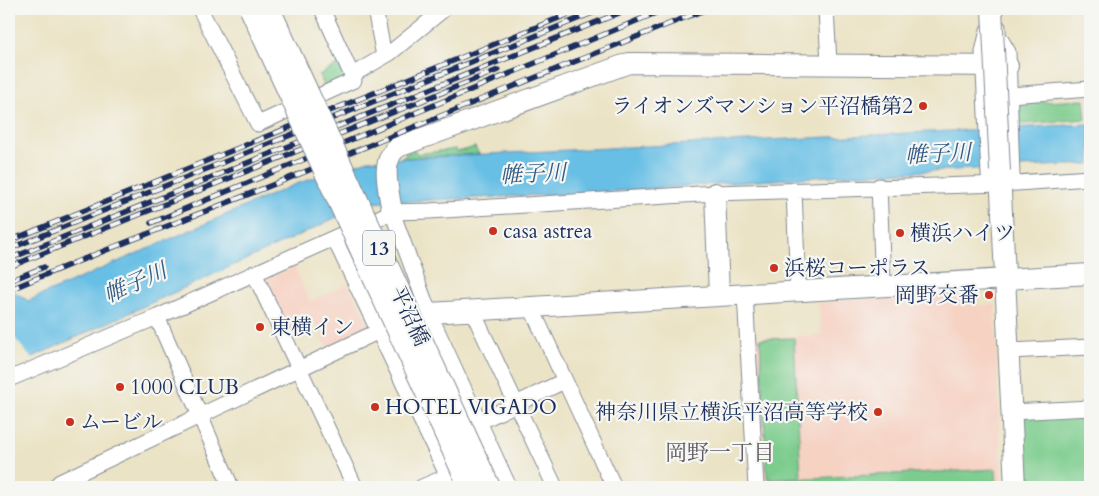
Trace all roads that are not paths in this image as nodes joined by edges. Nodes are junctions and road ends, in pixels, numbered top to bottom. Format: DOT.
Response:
graph roads {
  1 [pos="200,9"];
  2 [pos="251,9"];
  3 [pos="269,9"];
  4 [pos="322,9"];
  5 [pos="375,9"];
  6 [pos="444,9"];
  7 [pos="826,9"];
  8 [pos="988,9"];
  9 [pos="992,9"];
  10 [pos="997,9"];
  11 [pos="384,56"];
  12 [pos="829,63"];
  13 [pos="984,66"];
  14 [pos="1008,66"];
  15 [pos="352,75"];
  16 [pos="1090,89"];
  17 [pos="1009,96"];
  18 [pos="1000,177"];
  19 [pos="1090,178"];
  20 [pos="879,186"];
  21 [pos="794,190"];
  22 [pos="715,193"];
  23 [pos="392,212"];
  24 [pos="334,238"];
  25 [pos="254,273"];
  26 [pos="1090,274"];
  27 [pos="1005,278"];
  28 [pos="882,285"];
  29 [pos="798,290"];
  30 [pos="745,294"];
  31 [pos="719,295"];
  32 [pos="531,307"];
  33 [pos="472,310"];
  34 [pos="429,313"];
  35 [pos="157,318"];
  36 [pos="379,331"];
  37 [pos="1090,347"];
  38 [pos="1008,351"];
  39 [pos="299,368"];
  40 [pos="9,379"];
  41 [pos="564,381"];
  42 [pos="516,404"];
  43 [pos="1090,408"];
  44 [pos="1011,412"];
  45 [pos="200,415"];
  46 [pos="479,422"];
  47 [pos="450,482"];
  48 [pos="55,487"];
  49 [pos="231,487"];
  50 [pos="355,487"];
  51 [pos="422,487"];
  52 [pos="470,487"];
  53 [pos="489,487"];
  54 [pos="509,487"];
  55 [pos="555,487"];
  56 [pos="614,487"];
  57 [pos="756,487"];
  58 [pos="1015,487"];
  1 -- 15 [label="street"];
  2 -- 52 [label="main road, 平沼橋 / 13, bridge"];
  3 -- 53 [label="main road, 平沼橋 / 13, bridge"];
  4 -- 15 [label="street"];
  5 -- 11 [label="street"];
  6 -- 11 [label="street"];
  7 -- 12 [label="street"];
  8 -- 13 [label="street"];
  9 -- 18 [label="street, bridge"];
  10 -- 14 [label="street"];
  11 -- 15 [label="street"];
  12 -- 13 [label="street"];
  12 -- 23 [label="street"];
  13 -- 14 [label="street"];
  13 -- 18 [label="street"];
  14 -- 17 [label="street"];
  16 -- 17 [label="street"];
  17 -- 18 [label="street"];
  18 -- 19 [label="street"];
  18 -- 20 [label="street"];
  18 -- 27 [label="street"];
  20 -- 21 [label="street"];
  20 -- 28 [label="street"];
  21 -- 22 [label="street"];
  21 -- 29 [label="street"];
  22 -- 23 [label="street"];
  22 -- 31 [label="street"];
  23 -- 24 [label="street"];
  23 -- 34 [label="street"];
  24 -- 25 [label="street"];
  24 -- 36 [label="street"];
  25 -- 35 [label="street"];
  25 -- 39 [label="street"];
  26 -- 27 [label="street"];
  27 -- 28 [label="street"];
  27 -- 38 [label="street"];
  28 -- 29 [label="street"];
  29 -- 30 [label="street"];
  30 -- 31 [label="street"];
  30 -- 57 [label="street"];
  31 -- 32 [label="street"];
  32 -- 33 [label="street"];
  32 -- 41 [label="street"];
  33 -- 34 [label="street"];
  33 -- 42 [label="street"];
  34 -- 36 [label="street"];
  34 -- 46 [label="street"];
  35 -- 40 [label="street"];
  35 -- 45 [label="street"];
  36 -- 39 [label="street"];
  36 -- 47 [label="street"];
  37 -- 38 [label="street"];
  38 -- 44 [label="street"];
  39 -- 45 [label="street"];
  39 -- 50 [label="street"];
  41 -- 42 [label="street"];
  41 -- 56 [label="street"];
  42 -- 46 [label="street"];
  42 -- 55 [label="street"];
  43 -- 44 [label="street"];
  44 -- 58 [label="street"];
  45 -- 48 [label="street"];
  45 -- 49 [label="street"];
  46 -- 54 [label="street"];
  47 -- 51 [label="street"];
}
